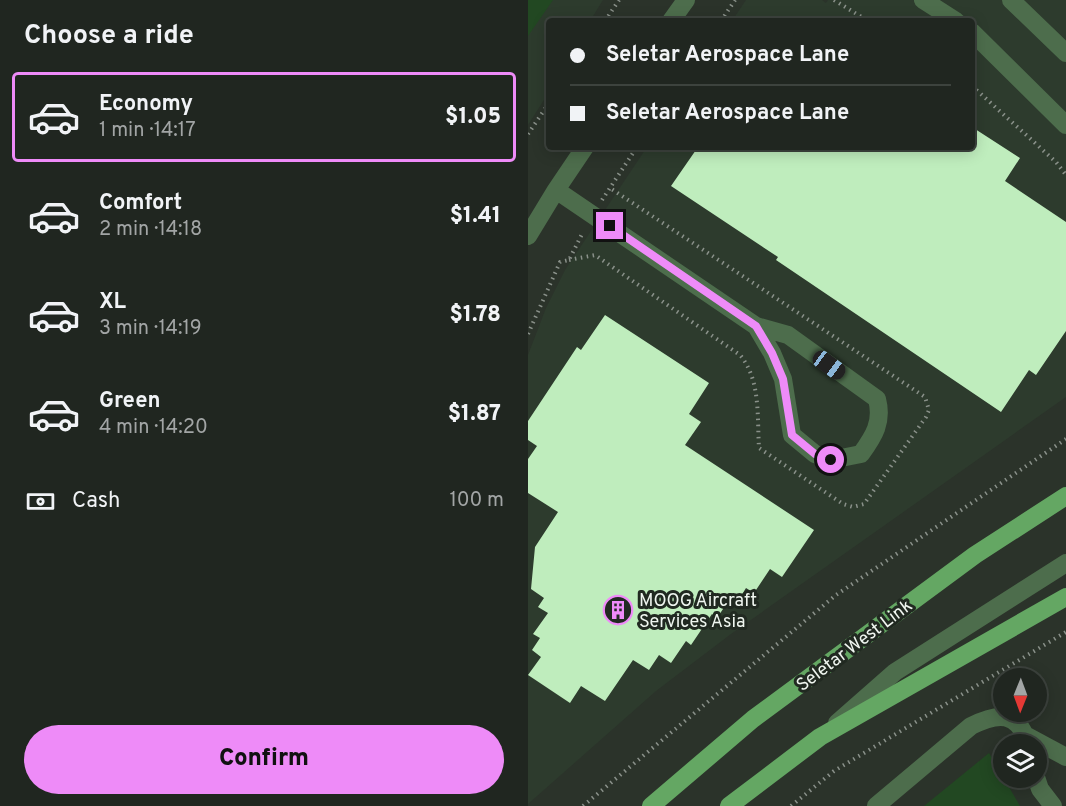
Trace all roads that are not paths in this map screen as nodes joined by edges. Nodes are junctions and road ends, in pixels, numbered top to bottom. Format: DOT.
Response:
graph roads {
  1 [pos="686,0"];
  2 [pos="923,0"];
  3 [pos="1011,0"];
  4 [pos="673,18"];
  5 [pos="951,18"];
  6 [pos="975,35"];
  7 [pos="1066,54"];
  8 [pos="1066,125"];
  9 [pos="583,150"];
  10 [pos="556,190"];
  11 [pos="528,236"];
  12 [pos="756,326"];
  13 [pos="1066,496"];
  14 [pos="1066,562"];
  15 [pos="1066,597"];
  16 [pos="1022,734"];
  17 [pos="820,737"];
  18 [pos="1047,749"];
  19 [pos="1066,757"];
  20 [pos="1040,788"];
  21 [pos="651,806"];
  22 [pos="729,806"];
  23 [pos="876,806"];
  24 [pos="1053,806"];
  1 -- 4 [label="street"];
  2 -- 5 [label="street"];
  3 -- 7 [label="street"];
  6 -- 8 [label="street"];
  9 -- 10 [label="street"];
  10 -- 11 [label="street"];
  10 -- 12 [label="street"];
  12 -- 12 [label="street"];
  13 -- 21 [label="main road, Seletar West Link"];
  14 -- 17 [label="street"];
  15 -- 17 [label="main road"];
  16 -- 23 [label="street"];
  17 -- 22 [label="main road"];
  18 -- 19 [label="street"];
  20 -- 24 [label="street"];
}
